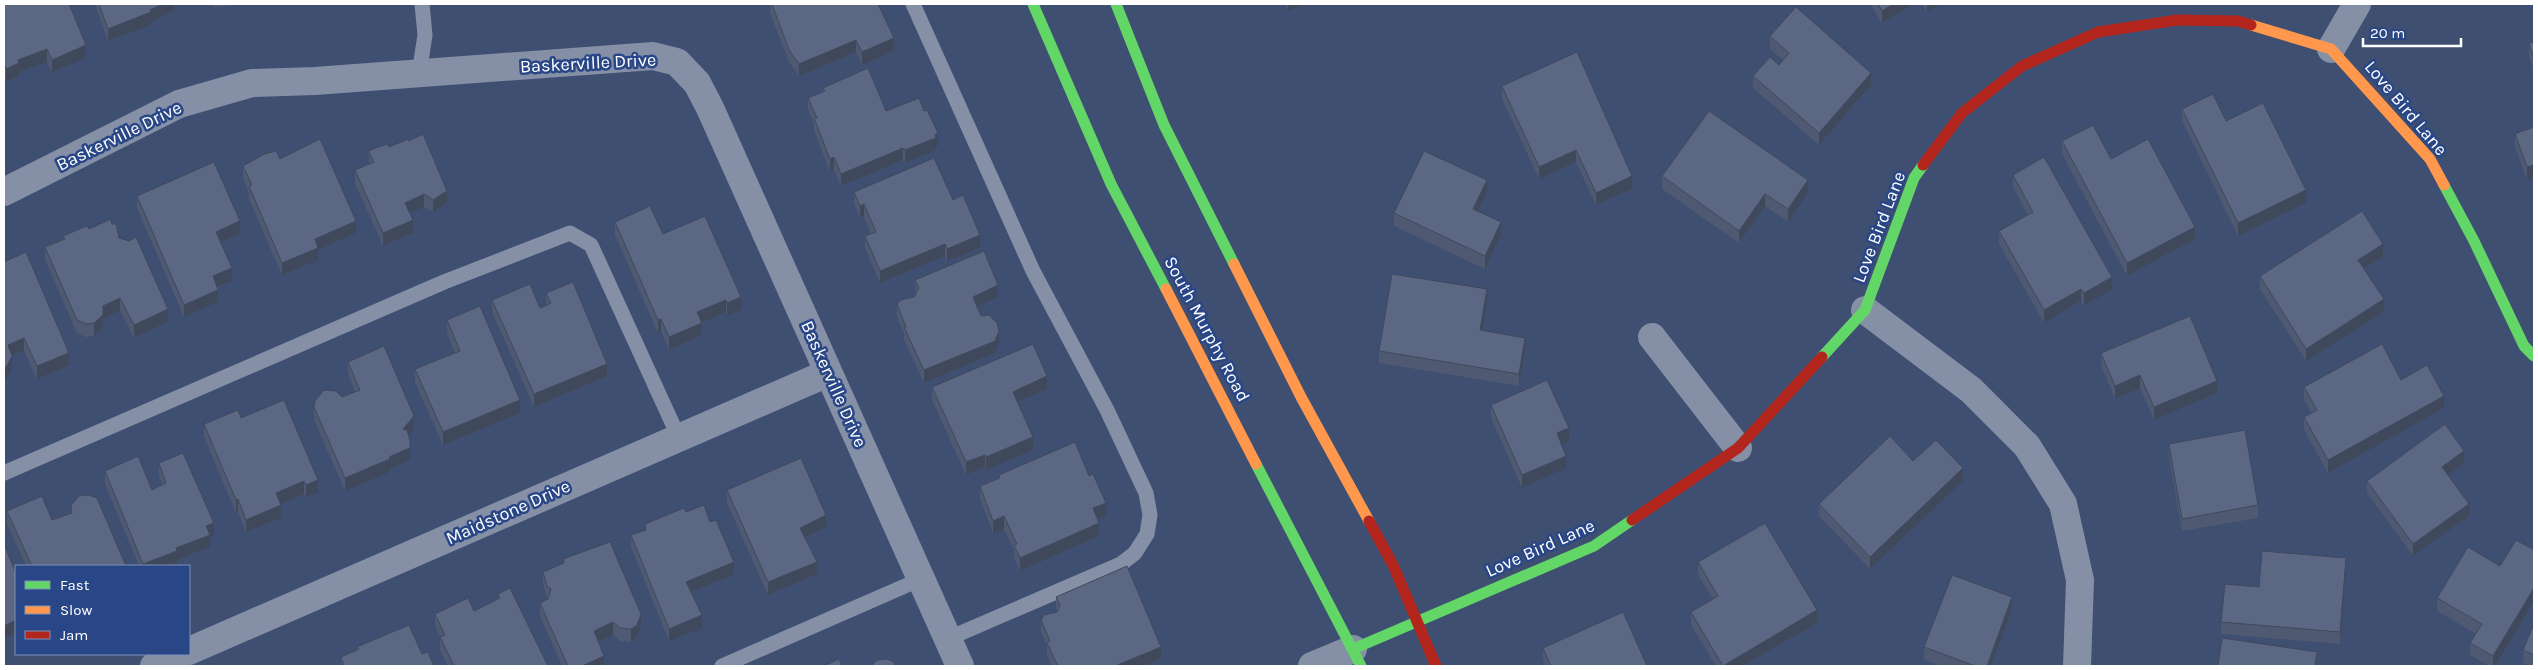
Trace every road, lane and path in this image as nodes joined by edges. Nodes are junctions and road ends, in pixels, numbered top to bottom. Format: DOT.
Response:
graph roads {
  1 [pos="422,4"];
  2 [pos="912,4"];
  3 [pos="1033,4"];
  4 [pos="1116,4"];
  5 [pos="2357,4"];
  6 [pos="2331,49"];
  7 [pos="419,74"];
  8 [pos="4,192"];
  9 [pos="1866,310"];
  10 [pos="1652,337"];
  11 [pos="2534,356"];
  12 [pos="828,373"];
  13 [pos="679,438"];
  14 [pos="1738,448"];
  15 [pos="4,473"];
  16 [pos="921,579"];
  17 [pos="1416,621"];
  18 [pos="948,639"];
  19 [pos="190,651"];
  20 [pos="180,655"];
  21 [pos="1357,657"];
  22 [pos="154,666"];
  23 [pos="722,666"];
  24 [pos="960,666"];
  25 [pos="1312,666"];
  26 [pos="1436,666"];
  27 [pos="2077,666"];
  1 -- 7 [label="lane"];
  2 -- 18 [label="lane"];
  3 -- 21 [label="street, South Murphy Road"];
  4 -- 17 [label="street"];
  5 -- 6 [label="street"];
  6 -- 9 [label="street, Love Bird Lane"];
  6 -- 11 [label="street, Love Bird Lane"];
  7 -- 8 [label="street, Baskerville Drive"];
  7 -- 12 [label="street, Baskerville Drive"];
  9 -- 14 [label="street, Love Bird Lane"];
  9 -- 27 [label="street"];
  10 -- 14 [label="street"];
  12 -- 13 [label="street, Maidstone Drive"];
  12 -- 16 [label="street, Baskerville Drive"];
  13 -- 15 [label="lane"];
  13 -- 19 [label="street, Maidstone Drive"];
  14 -- 17 [label="street, Love Bird Lane"];
  16 -- 18 [label="street, Baskerville Drive"];
  16 -- 23 [label="lane"];
  17 -- 21 [label="street, Love Bird Lane"];
  17 -- 26 [label="street"];
  18 -- 24 [label="street, Baskerville Drive"];
  20 -- 22 [label="street"];
  21 -- 25 [label="street"];
}
